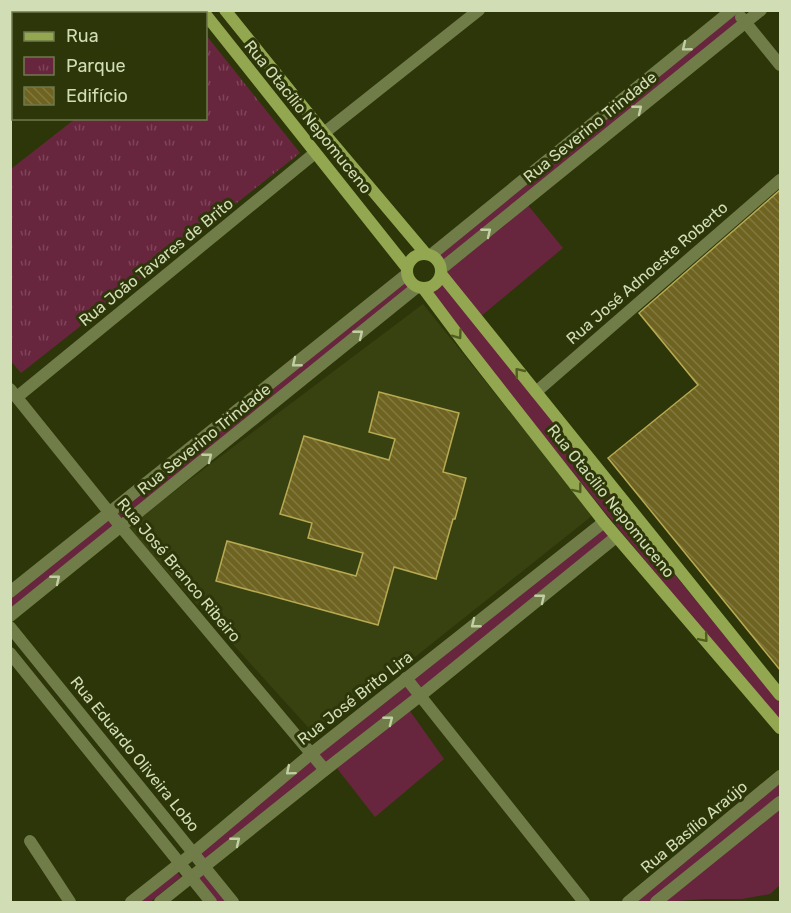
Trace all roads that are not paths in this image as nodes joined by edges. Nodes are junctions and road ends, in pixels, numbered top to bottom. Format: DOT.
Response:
graph roads {
  1 [pos="479,10"];
  2 [pos="733,10"];
  3 [pos="760,10"];
  4 [pos="231,13"];
  5 [pos="207,17"];
  6 [pos="746,23"];
  7 [pos="780,65"];
  8 [pos="324,133"];
  9 [pos="315,153"];
  10 [pos="780,180"];
  11 [pos="429,255"];
  12 [pos="407,271"];
  13 [pos="441,272"];
  14 [pos="420,288"];
  15 [pos="536,392"];
  16 [pos="14,393"];
  17 [pos="110,513"];
  18 [pos="603,522"];
  19 [pos="121,527"];
  20 [pos="616,537"];
  21 [pos="10,592"];
  22 [pos="10,616"];
  23 [pos="10,627"];
  24 [pos="10,653"];
  25 [pos="406,678"];
  26 [pos="780,695"];
  27 [pos="420,696"];
  28 [pos="780,728"];
  29 [pos="312,753"];
  30 [pos="325,770"];
  31 [pos="780,776"];
  32 [pos="780,802"];
  33 [pos="30,841"];
  34 [pos="194,853"];
  35 [pos="179,864"];
  36 [pos="205,867"];
  37 [pos="190,878"];
  38 [pos="70,903"];
  39 [pos="131,903"];
  40 [pos="160,903"];
  41 [pos="211,903"];
  42 [pos="233,903"];
  43 [pos="584,903"];
  44 [pos="628,903"];
  45 [pos="656,903"];
  1 -- 8 [label="street"];
  2 -- 6 [label="street"];
  2 -- 11 [label="street, Rua Severino Trindade, one-way"];
  3 -- 6 [label="street, Rua Severino Trindade"];
  4 -- 8 [label="street, Rua Otacílio Nepomuceno"];
  5 -- 9 [label="street, Rua Otacílio Nepomuceno"];
  6 -- 7 [label="street"];
  13 -- 6 [label="street, Rua Severino Trindade, one-way"];
  8 -- 11 [label="street, Rua Otacílio Nepomuceno"];
  9 -- 12 [label="street, Rua Otacílio Nepomuceno"];
  9 -- 16 [label="street, Rua João Tavares de Brito"];
  10 -- 15 [label="street, Rua José Adnoeste Roberto"];
  11 -- 12 [label="street"];
  11 -- 13 [label="street"];
  12 -- 14 [label="street"];
  12 -- 17 [label="street, Rua Severino Trindade, one-way"];
  13 -- 14 [label="street"];
  15 -- 13 [label="street, Rua Otacílio Nepomuceno, one-way"];
  14 -- 18 [label="street, Rua Otacílio Nepomuceno, one-way"];
  19 -- 14 [label="street, Rua Severino Trindade, one-way"];
  15 -- 26 [label="street, Rua Otacílio Nepomuceno"];
  16 -- 17 [label="street, Rua José Branco Ribeiro"];
  17 -- 19 [label="street, Rua José Branco Ribeiro"];
  17 -- 21 [label="street, Rua Severino Trindade"];
  18 -- 20 [label="street, Rua Otacílio Nepomuceno"];
  18 -- 25 [label="street, Rua José Brito Lira, one-way"];
  22 -- 19 [label="street, Rua Severino Trindade, one-way"];
  19 -- 29 [label="street, Rua José Branco Ribeiro"];
  27 -- 20 [label="street, one-way"];
  20 -- 28 [label="street, Rua Otacílio Nepomuceno, one-way"];
  23 -- 34 [label="street, Rua Eduardo Oliveira Lobo"];
  24 -- 35 [label="street, Rua Eduardo Oliveira Lobo"];
  25 -- 27 [label="street"];
  25 -- 29 [label="street, Rua José Brito Lira"];
  30 -- 27 [label="street, one-way"];
  27 -- 43 [label="street"];
  29 -- 30 [label="street, Rua José Branco Ribeiro"];
  29 -- 34 [label="street, Rua José Brito Lira, one-way"];
  36 -- 30 [label="street, one-way"];
  31 -- 44 [label="street, Rua Basílio Araújo"];
  32 -- 45 [label="street, Rua Basílio Araújo"];
  33 -- 38 [label="street"];
  34 -- 35 [label="street, Rua José Brito Lira"];
  34 -- 36 [label="street, Rua Eduardo Oliveira Lobo"];
  35 -- 37 [label="street, Rua Eduardo Oliveira Lobo"];
  35 -- 39 [label="street, Rua José Brito Lira"];
  36 -- 37 [label="street"];
  36 -- 42 [label="street, Rua Eduardo Oliveira Lobo"];
  37 -- 40 [label="street"];
  37 -- 41 [label="street, Rua Eduardo Oliveira Lobo"];
}
